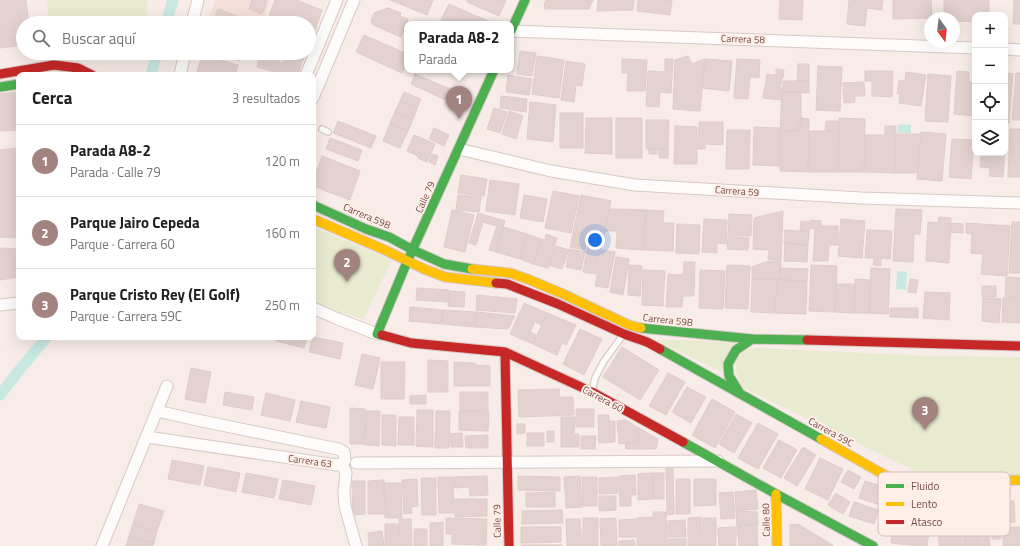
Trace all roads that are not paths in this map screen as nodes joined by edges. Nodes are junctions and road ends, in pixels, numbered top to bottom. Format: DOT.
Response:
graph roads {
  1 [pos="198,0"];
  2 [pos="337,0"];
  3 [pos="354,0"];
  4 [pos="525,0"];
  5 [pos="194,16"];
  6 [pos="514,24"];
  7 [pos="514,31"];
  8 [pos="972,48"];
  9 [pos="1008,49"];
  10 [pos="1020,50"];
  11 [pos="316,51"];
  12 [pos="183,60"];
  13 [pos="312,60"];
  14 [pos="86,72"];
  15 [pos="181,72"];
  16 [pos="307,72"];
  17 [pos="493,73"];
  18 [pos="0,74"];
  19 [pos="16,84"];
  20 [pos="0,87"];
  21 [pos="316,91"];
  22 [pos="322,129"];
  23 [pos="328,132"];
  24 [pos="459,149"];
  25 [pos="1020,203"];
  26 [pos="316,206"];
  27 [pos="316,220"];
  28 [pos="413,250"];
  29 [pos="407,262"];
  30 [pos="563,294"];
  31 [pos="16,303"];
  32 [pos="558,304"];
  33 [pos="0,305"];
  34 [pos="316,309"];
  35 [pos="377,334"];
  36 [pos="624,334"];
  37 [pos="752,339"];
  38 [pos="1020,346"];
  39 [pos="504,352"];
  40 [pos="168,386"];
  41 [pos="592,392"];
  42 [pos="739,393"];
  43 [pos="157,411"];
  44 [pos="147,437"];
  45 [pos="718,461"];
  46 [pos="356,463"];
  47 [pos="508,463"];
  48 [pos="342,464"];
  49 [pos="879,472"];
  50 [pos="1010,480"];
  51 [pos="1020,480"];
  52 [pos="776,494"];
  53 [pos="102,546"];
  54 [pos="356,546"];
  55 [pos="509,546"];
  56 [pos="777,546"];
  57 [pos="873,546"];
  1 -- 5 [label="street"];
  2 -- 11 [label="street"];
  3 -- 21 [label="street"];
  4 -- 6 [label="street"];
  7 -- 8 [label="street, Carrera 58"];
  9 -- 10 [label="street"];
  12 -- 15 [label="street"];
  13 -- 16 [label="street"];
  14 -- 18 [label="street"];
  17 -- 24 [label="street, Calle 79"];
  19 -- 20 [label="street"];
  22 -- 23 [label="lane"];
  24 -- 25 [label="street, Carrera 59"];
  24 -- 28 [label="street, Calle 79"];
  26 -- 28 [label="street, Carrera 59B"];
  27 -- 29 [label="street"];
  28 -- 29 [label="street, Calle 79"];
  28 -- 30 [label="street, Carrera 59B"];
  29 -- 32 [label="street"];
  29 -- 35 [label="street, Calle 79"];
  30 -- 32 [label="street"];
  30 -- 37 [label="street, Carrera 59B"];
  31 -- 33 [label="street"];
  32 -- 36 [label="street"];
  34 -- 35 [label="street, Carrera 60"];
  35 -- 39 [label="street, Carrera 60"];
  36 -- 41 [label="lane"];
  36 -- 42 [label="street, Carrera 59C"];
  37 -- 38 [label="street, Carrera 59B"];
  37 -- 42 [label="street"];
  39 -- 41 [label="street, Carrera 60"];
  39 -- 47 [label="street, Calle 79"];
  40 -- 43 [label="street"];
  41 -- 45 [label="street, Carrera 60"];
  42 -- 49 [label="street, Carrera 59C"];
  43 -- 44 [label="street"];
  43 -- 48 [label="street, Carrera 63"];
  44 -- 48 [label="street, Carrera 63"];
  44 -- 53 [label="street"];
  45 -- 47 [label="street"];
  45 -- 52 [label="street, Carrera 60"];
  46 -- 47 [label="street"];
  47 -- 55 [label="street, Calle 79"];
  48 -- 54 [label="street"];
  50 -- 51 [label="street, Carrera 59C"];
  52 -- 56 [label="street, Calle 80"];
  52 -- 57 [label="street, Carrera 60"];
}
